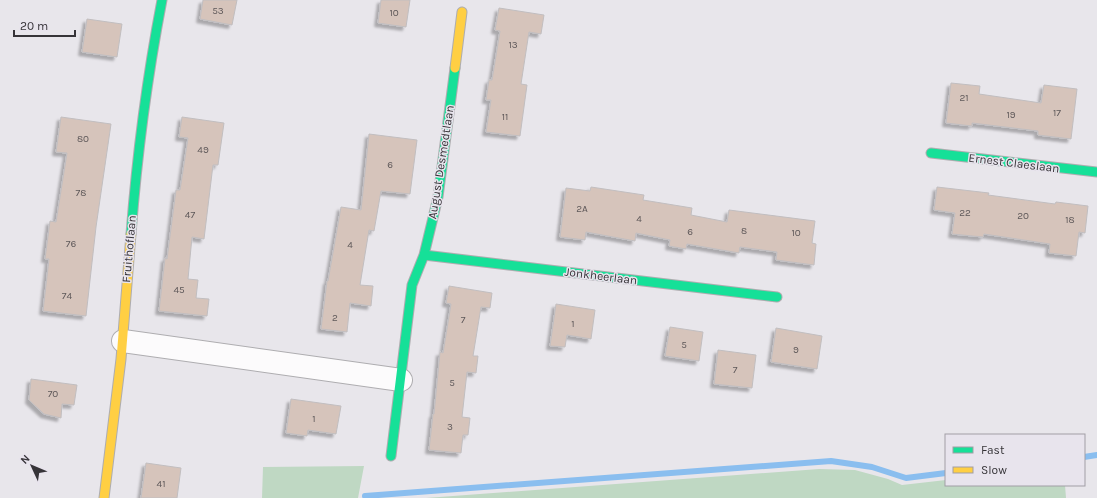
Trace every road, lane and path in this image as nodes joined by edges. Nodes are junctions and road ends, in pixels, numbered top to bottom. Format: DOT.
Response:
graph roads {
  1 [pos="162,0"];
  2 [pos="462,12"];
  3 [pos="931,153"];
  4 [pos="1097,172"];
  5 [pos="424,255"];
  6 [pos="777,297"];
  7 [pos="122,341"];
  8 [pos="401,380"];
  9 [pos="391,456"];
  10 [pos="104,498"];
  1 -- 7 [label="street, Fruithoflaan"];
  2 -- 5 [label="street, August Desmedtlaan"];
  3 -- 4 [label="street, Ernest Claeslaan"];
  5 -- 6 [label="street, Jonkheerlaan"];
  5 -- 8 [label="street, August Desmedtlaan"];
  7 -- 8 [label="street"];
  7 -- 10 [label="street, Fruithoflaan"];
  8 -- 9 [label="street, August Desmedtlaan"];
}
